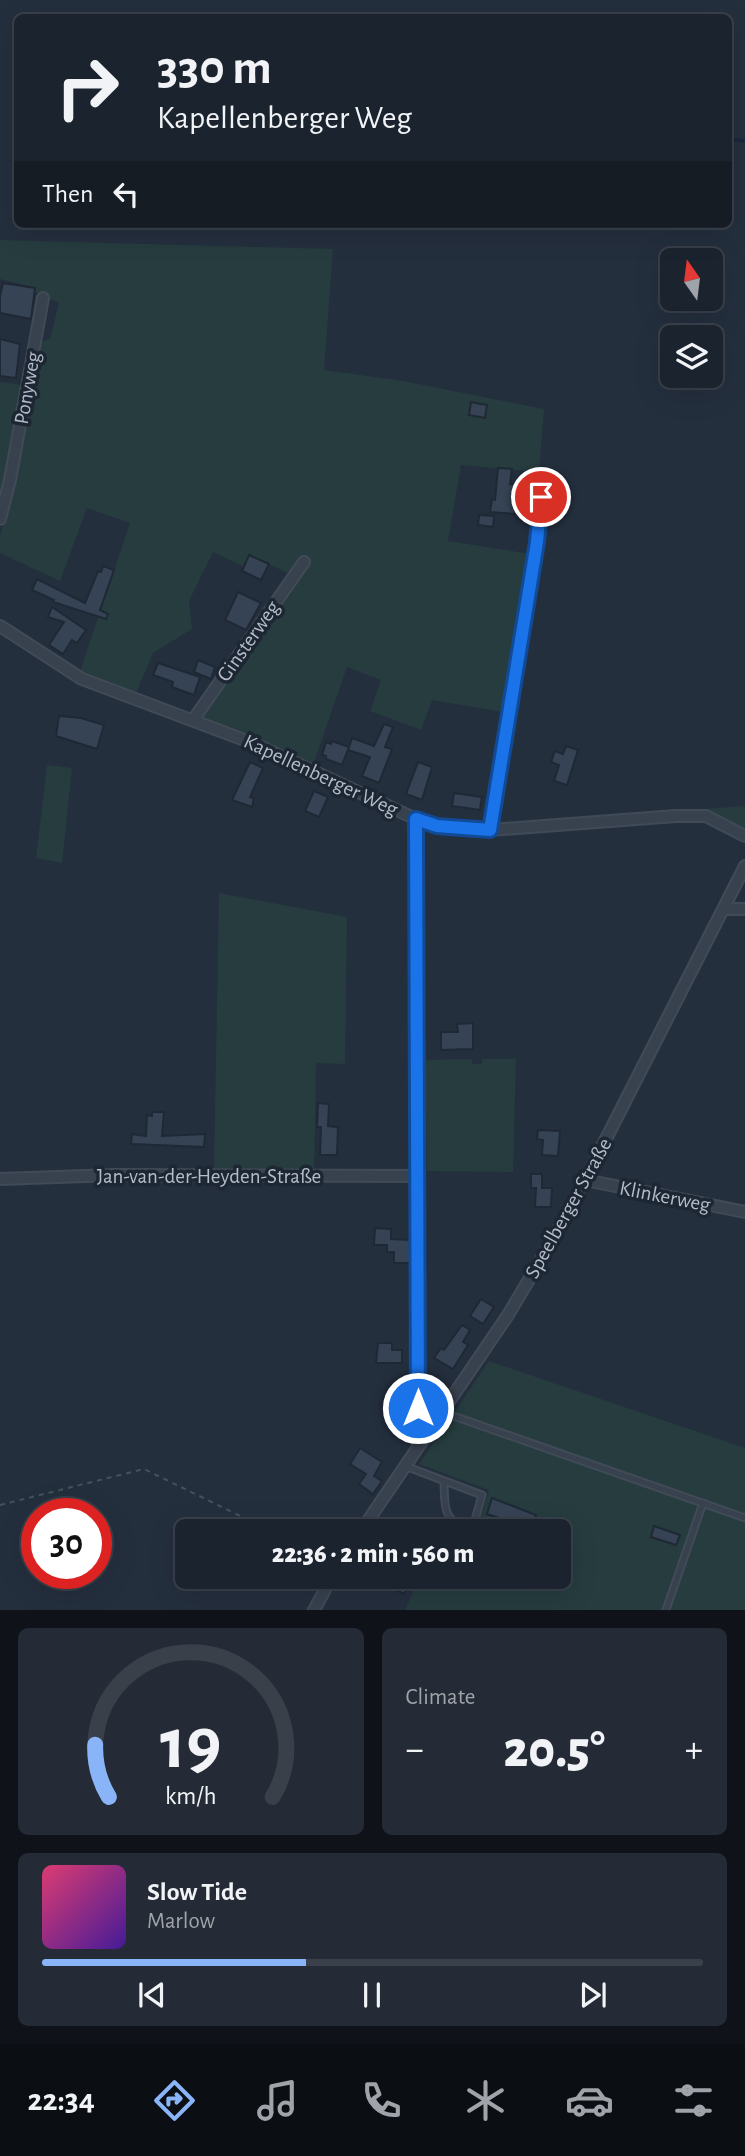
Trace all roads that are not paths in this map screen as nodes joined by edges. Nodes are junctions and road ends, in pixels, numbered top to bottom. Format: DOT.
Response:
graph roads {
  1 [pos="43,298"];
  2 [pos="543,474"];
  3 [pos="0,519"];
  4 [pos="304,562"];
  5 [pos="0,626"];
  6 [pos="193,720"];
  7 [pos="416,819"];
  8 [pos="490,830"];
  9 [pos="745,836"];
  10 [pos="745,866"];
  11 [pos="724,909"];
  12 [pos="745,909"];
  13 [pos="418,1176"];
  14 [pos="0,1179"];
  15 [pos="585,1180"];
  16 [pos="745,1212"];
  17 [pos="442,1412"];
  18 [pos="430,1430"];
  19 [pos="405,1466"];
  20 [pos="444,1481"];
  21 [pos="703,1503"];
  22 [pos="745,1518"];
  23 [pos="369,1519"];
  24 [pos="450,1519"];
  25 [pos="473,1519"];
  26 [pos="325,1589"];
  27 [pos="314,1610"];
  28 [pos="666,1610"];
  1 -- 3 [label="street, Ponyweg"];
  2 -- 8 [label="street"];
  4 -- 6 [label="street, Ginsterweg"];
  5 -- 6 [label="street, Kapellenberger Weg"];
  6 -- 7 [label="street, Kapellenberger Weg"];
  7 -- 8 [label="street, Kapellenberger Weg"];
  7 -- 13 [label="street"];
  8 -- 9 [label="street, Kapellenberger Weg"];
  10 -- 11 [label="street, Speelberger Straße"];
  11 -- 12 [label="street"];
  11 -- 15 [label="street, Speelberger Straße"];
  13 -- 14 [label="street, Jan-van-der-Heyden-Straße"];
  13 -- 18 [label="street"];
  15 -- 16 [label="street, Klinkerweg"];
  15 -- 17 [label="street, Speelberger Straße"];
  17 -- 18 [label="street, Speelberger Straße"];
  17 -- 21 [label="lane"];
  18 -- 19 [label="street, Speelberger Straße"];
  19 -- 20 [label="lane"];
  19 -- 23 [label="street, Speelberger Straße"];
  20 -- 24 [label="lane"];
  20 -- 25 [label="lane"];
  21 -- 22 [label="lane"];
  21 -- 28 [label="lane"];
  26 -- 27 [label="street"];
}
